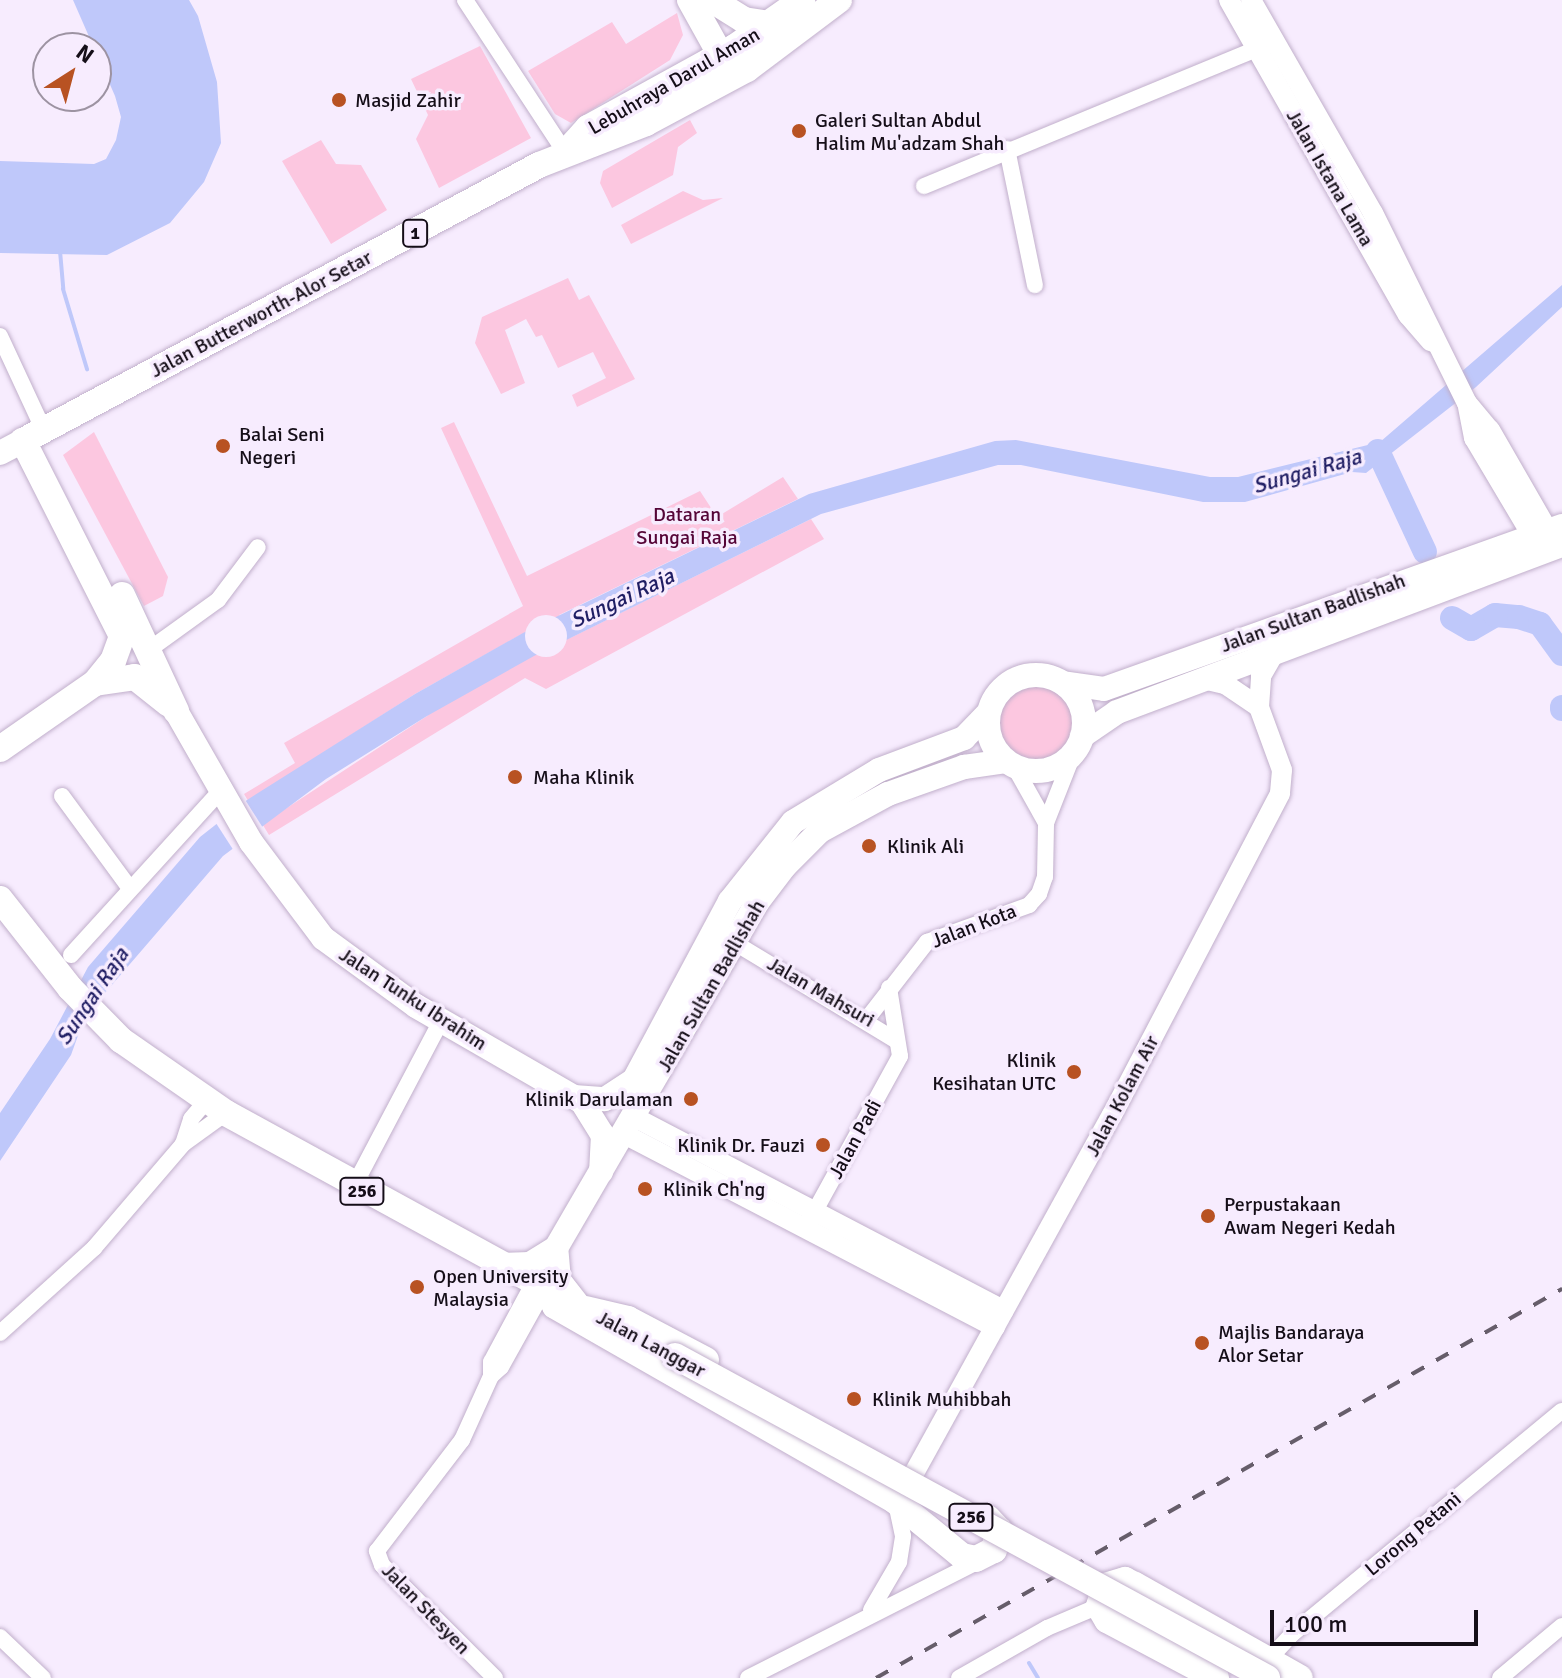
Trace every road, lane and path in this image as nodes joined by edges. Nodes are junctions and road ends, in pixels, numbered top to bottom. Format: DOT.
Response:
graph roads {
  1 [pos="465,0"];
  2 [pos="802,0"];
  3 [pos="839,0"];
  4 [pos="1229,0"];
  5 [pos="1251,0"];
  6 [pos="702,2"];
  7 [pos="770,24"];
  8 [pos="1278,47"];
  9 [pos="1257,49"];
  10 [pos="734,62"];
  11 [pos="677,78"];
  12 [pos="1007,149"];
  13 [pos="566,151"];
  14 [pos="924,186"];
  15 [pos="1035,285"];
  16 [pos="0,336"];
  17 [pos="1439,350"];
  18 [pos="20,442"];
  19 [pos="1551,535"];
  20 [pos="258,547"];
  21 [pos="150,649"];
  22 [pos="1275,652"];
  23 [pos="1203,679"];
  24 [pos="95,683"];
  25 [pos="1063,683"];
  26 [pos="1259,707"];
  27 [pos="176,711"];
  28 [pos="988,713"];
  29 [pos="1078,744"];
  30 [pos="0,749"];
  31 [pos="1010,764"];
  32 [pos="62,796"];
  33 [pos="224,799"];
  34 [pos="1046,823"];
  35 [pos="128,886"];
  36 [pos="0,899"];
  37 [pos="735,943"];
  38 [pos="71,955"];
  39 [pos="889,988"];
  40 [pos="867,1019"];
  41 [pos="441,1021"];
  42 [pos="900,1048"];
  43 [pos="574,1097"];
  44 [pos="216,1106"];
  45 [pos="631,1126"];
  46 [pos="600,1174"];
  47 [pos="354,1186"];
  48 [pos="810,1220"];
  49 [pos="556,1248"];
  50 [pos="500,1265"];
  51 [pos="542,1287"];
  52 [pos="582,1307"];
  53 [pos="1000,1318"];
  54 [pos="0,1333"];
  55 [pos="1562,1411"];
  56 [pos="913,1475"];
  57 [pos="894,1500"];
  58 [pos="988,1556"];
  59 [pos="1099,1606"];
  60 [pos="870,1611"];
  61 [pos="1562,1626"];
  62 [pos="0,1637"];
  63 [pos="1268,1669"];
  64 [pos="43,1678"];
  65 [pos="495,1678"];
  66 [pos="748,1678"];
  67 [pos="959,1678"];
  68 [pos="1216,1678"];
  69 [pos="1300,1678"];
  70 [pos="1500,1678"];
  1 -- 13 [label="street"];
  2 -- 7 [label="main road, Lebuhraya Darul Aman / 1"];
  3 -- 10 [label="main road, Lebuhraya Darul Aman / 1"];
  4 -- 9 [label="street, Jalan Istana Lama"];
  5 -- 8 [label="street, Jalan Istana Lama"];
  6 -- 7 [label="main road"];
  6 -- 10 [label="main road"];
  6 -- 11 [label="main road"];
  7 -- 10 [label="main road, Lebuhraya Darul Aman / 1"];
  8 -- 9 [label="street"];
  8 -- 17 [label="street, Jalan Istana Lama"];
  9 -- 12 [label="street"];
  9 -- 17 [label="street, Jalan Istana Lama"];
  10 -- 11 [label="main road, Lebuhraya Darul Aman / 1"];
  10 -- 13 [label="main road, Lebuhraya Darul Aman / 1"];
  11 -- 13 [label="main road, Lebuhraya Darul Aman / 1"];
  12 -- 14 [label="street"];
  12 -- 15 [label="street"];
  13 -- 18 [label="main road, Jalan Butterworth-Alor Setar / 1"];
  16 -- 18 [label="street"];
  17 -- 19 [label="street, Jalan Istana Lama"];
  18 -- 21 [label="main road"];
  18 -- 24 [label="main road"];
  19 -- 22 [label="main road, Jalan Sultan Badlishah"];
  19 -- 25 [label="main road, Jalan Sultan Badlishah"];
  20 -- 21 [label="street"];
  21 -- 27 [label="main road"];
  22 -- 23 [label="main road, Jalan Sultan Badlishah"];
  22 -- 26 [label="street, Jalan Kolam Air"];
  23 -- 26 [label="street"];
  23 -- 29 [label="main road, Jalan Sultan Badlishah"];
  24 -- 27 [label="main road"];
  24 -- 30 [label="main road"];
  25 -- 28 [label="main road"];
  25 -- 29 [label="main road"];
  26 -- 53 [label="street, Jalan Kolam Air"];
  27 -- 33 [label="main road, Jalan Tunku Ibrahim"];
  28 -- 31 [label="main road"];
  28 -- 43 [label="main road, Jalan Sultan Badlishah"];
  29 -- 31 [label="main road"];
  29 -- 34 [label="street, Jalan Kota"];
  31 -- 34 [label="street"];
  31 -- 37 [label="main road, Jalan Sultan Badlishah"];
  32 -- 35 [label="street"];
  33 -- 35 [label="street"];
  33 -- 41 [label="main road, Jalan Tunku Ibrahim"];
  34 -- 39 [label="street, Jalan Kota"];
  35 -- 38 [label="street"];
  36 -- 44 [label="main road, Jalan Langgar / 256"];
  37 -- 40 [label="street, Jalan Mahsuri"];
  37 -- 45 [label="main road, Jalan Sultan Badlishah"];
  39 -- 40 [label="street, Jalan Kota"];
  39 -- 42 [label="street"];
  40 -- 42 [label="street, Jalan Mahsuri"];
  41 -- 43 [label="main road, Jalan Tunku Ibrahim"];
  41 -- 47 [label="street"];
  42 -- 48 [label="street, Jalan Padi"];
  43 -- 46 [label="main road"];
  44 -- 47 [label="main road, Jalan Langgar / 256"];
  44 -- 54 [label="street"];
  45 -- 46 [label="main road, Jalan Sultan Badlishah"];
  45 -- 48 [label="street"];
  46 -- 49 [label="main road, Jalan Sultan Badlishah"];
  47 -- 50 [label="main road, Jalan Langgar / 256"];
  48 -- 53 [label="street"];
  49 -- 50 [label="main road"];
  49 -- 52 [label="main road"];
  50 -- 51 [label="main road, Jalan Langgar / 256"];
  51 -- 52 [label="main road, Jalan Langgar / 256"];
  51 -- 57 [label="main road"];
  51 -- 65 [label="street, Jalan Stesyen"];
  52 -- 56 [label="main road"];
  52 -- 63 [label="main road, Jalan Langgar / 256, bridge"];
  53 -- 56 [label="street, Jalan Kolam Air"];
  55 -- 63 [label="street, Lorong Petani"];
  56 -- 58 [label="main road"];
  57 -- 58 [label="main road"];
  57 -- 60 [label="street"];
  58 -- 60 [label="street"];
  59 -- 63 [label="main road"];
  59 -- 67 [label="street"];
  59 -- 68 [label="main road"];
  60 -- 66 [label="street"];
  61 -- 70 [label="street"];
  62 -- 64 [label="street"];
  63 -- 69 [label="main road"];
}
